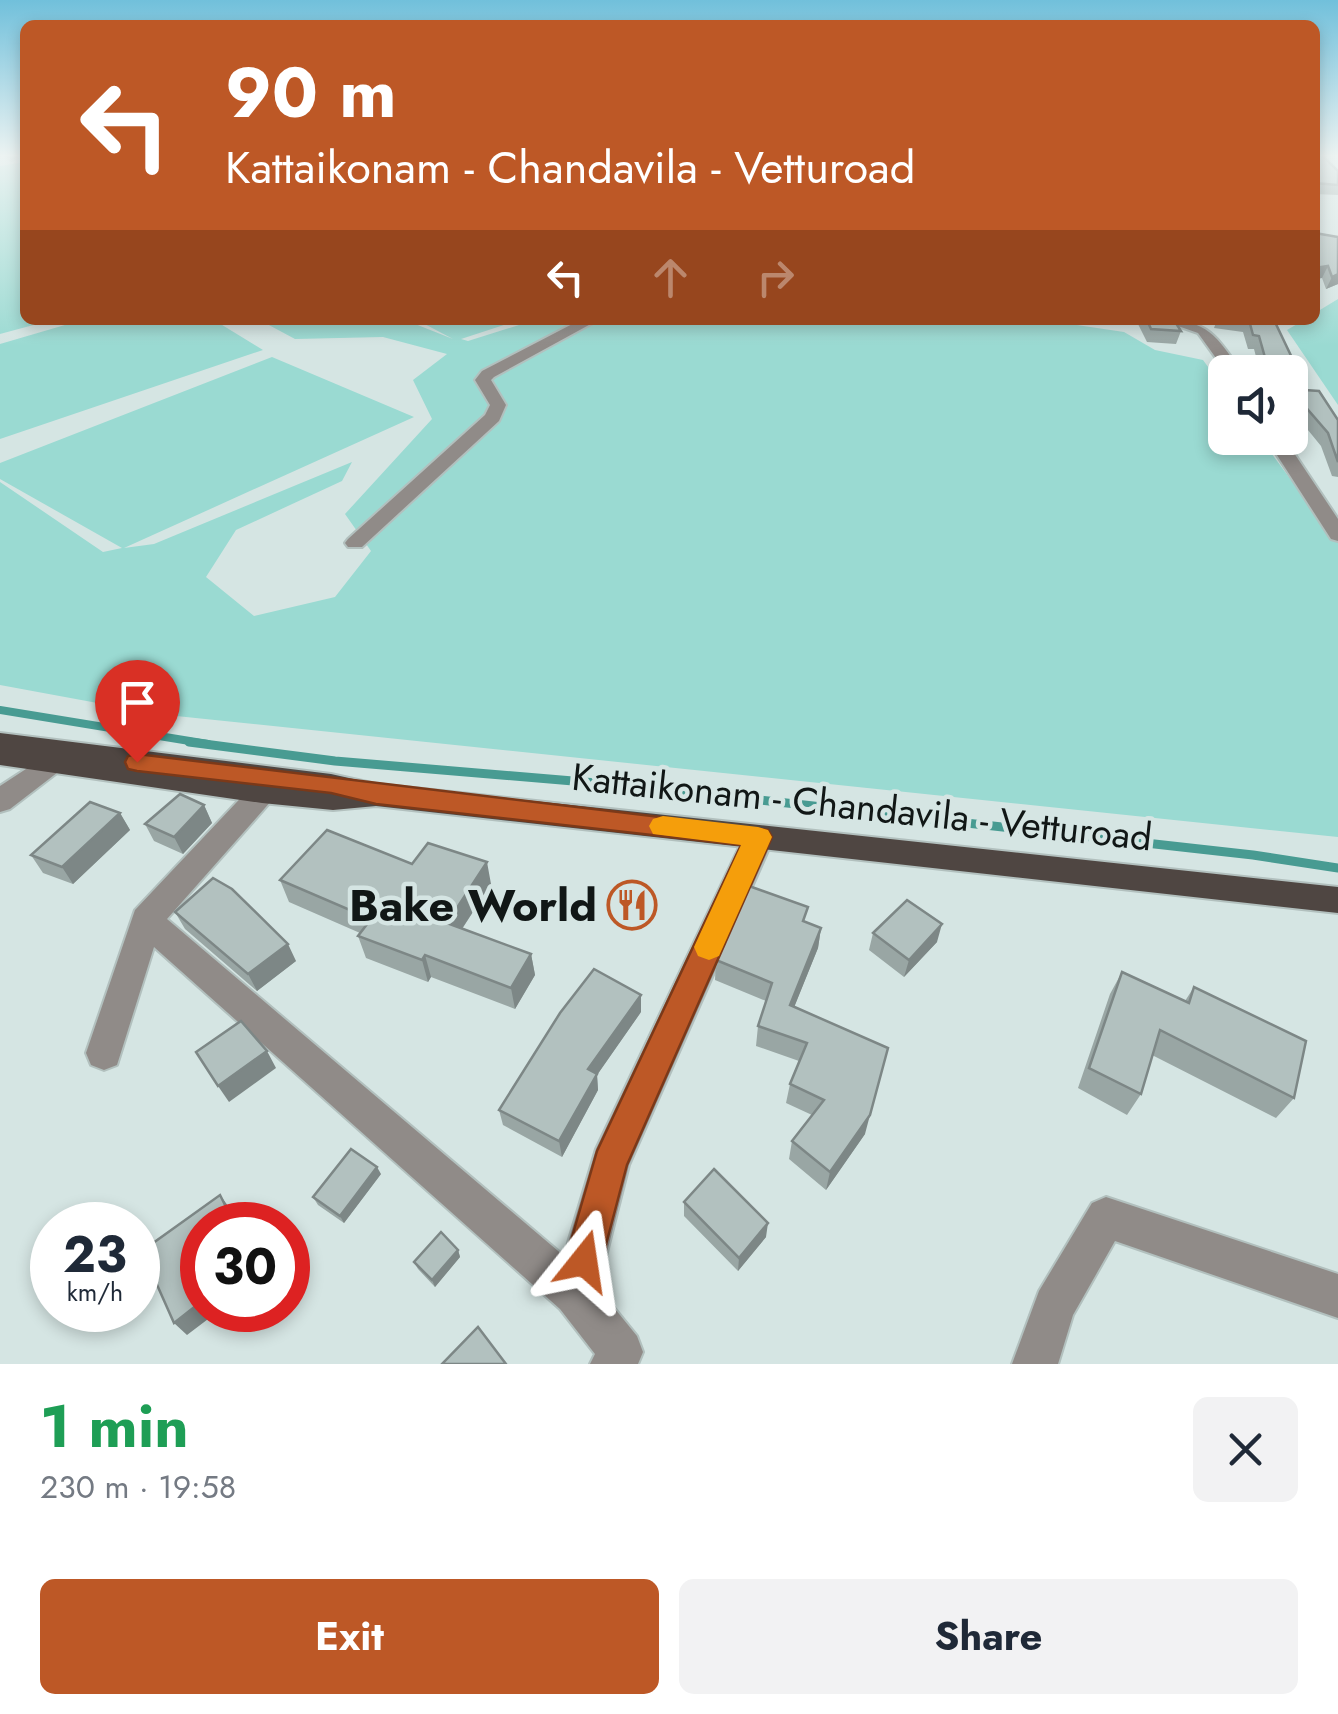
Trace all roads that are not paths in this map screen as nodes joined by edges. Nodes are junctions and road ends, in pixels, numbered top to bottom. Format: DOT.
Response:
graph roads {
  1 [pos="581,325"];
  2 [pos="1185,325"];
  3 [pos="1221,355"];
  4 [pos="1286,455"];
  5 [pos="1338,534"];
  6 [pos="355,543"];
  7 [pos="0,742"];
  8 [pos="0,755"];
  9 [pos="52,762"];
  10 [pos="262,792"];
  11 [pos="376,795"];
  12 [pos="0,801"];
  13 [pos="758,837"];
  14 [pos="1338,900"];
  15 [pos="146,920"];
  16 [pos="104,1054"];
  17 [pos="576,1294"];
  18 [pos="1338,1296"];
  19 [pos="623,1360"];
  20 [pos="1035,1364"];
  1 -- 6 [label="street"];
  2 -- 3 [label="street"];
  4 -- 5 [label="street"];
  7 -- 11 [label="main road, Kattaikonam - Chandavila - Vetturoad"];
  8 -- 9 [label="main road, Kattaikonam - Chandavila - Vetturoad"];
  9 -- 10 [label="main road, Kattaikonam - Chandavila - Vetturoad"];
  9 -- 12 [label="street"];
  10 -- 11 [label="main road, Kattaikonam - Chandavila - Vetturoad"];
  10 -- 15 [label="street"];
  11 -- 13 [label="main road, Kattaikonam - Chandavila - Vetturoad"];
  13 -- 14 [label="main road, Kattaikonam - Chandavila - Vetturoad"];
  13 -- 17 [label="street"];
  15 -- 16 [label="street"];
  15 -- 17 [label="street"];
  17 -- 19 [label="street"];
  18 -- 20 [label="street"];
}
